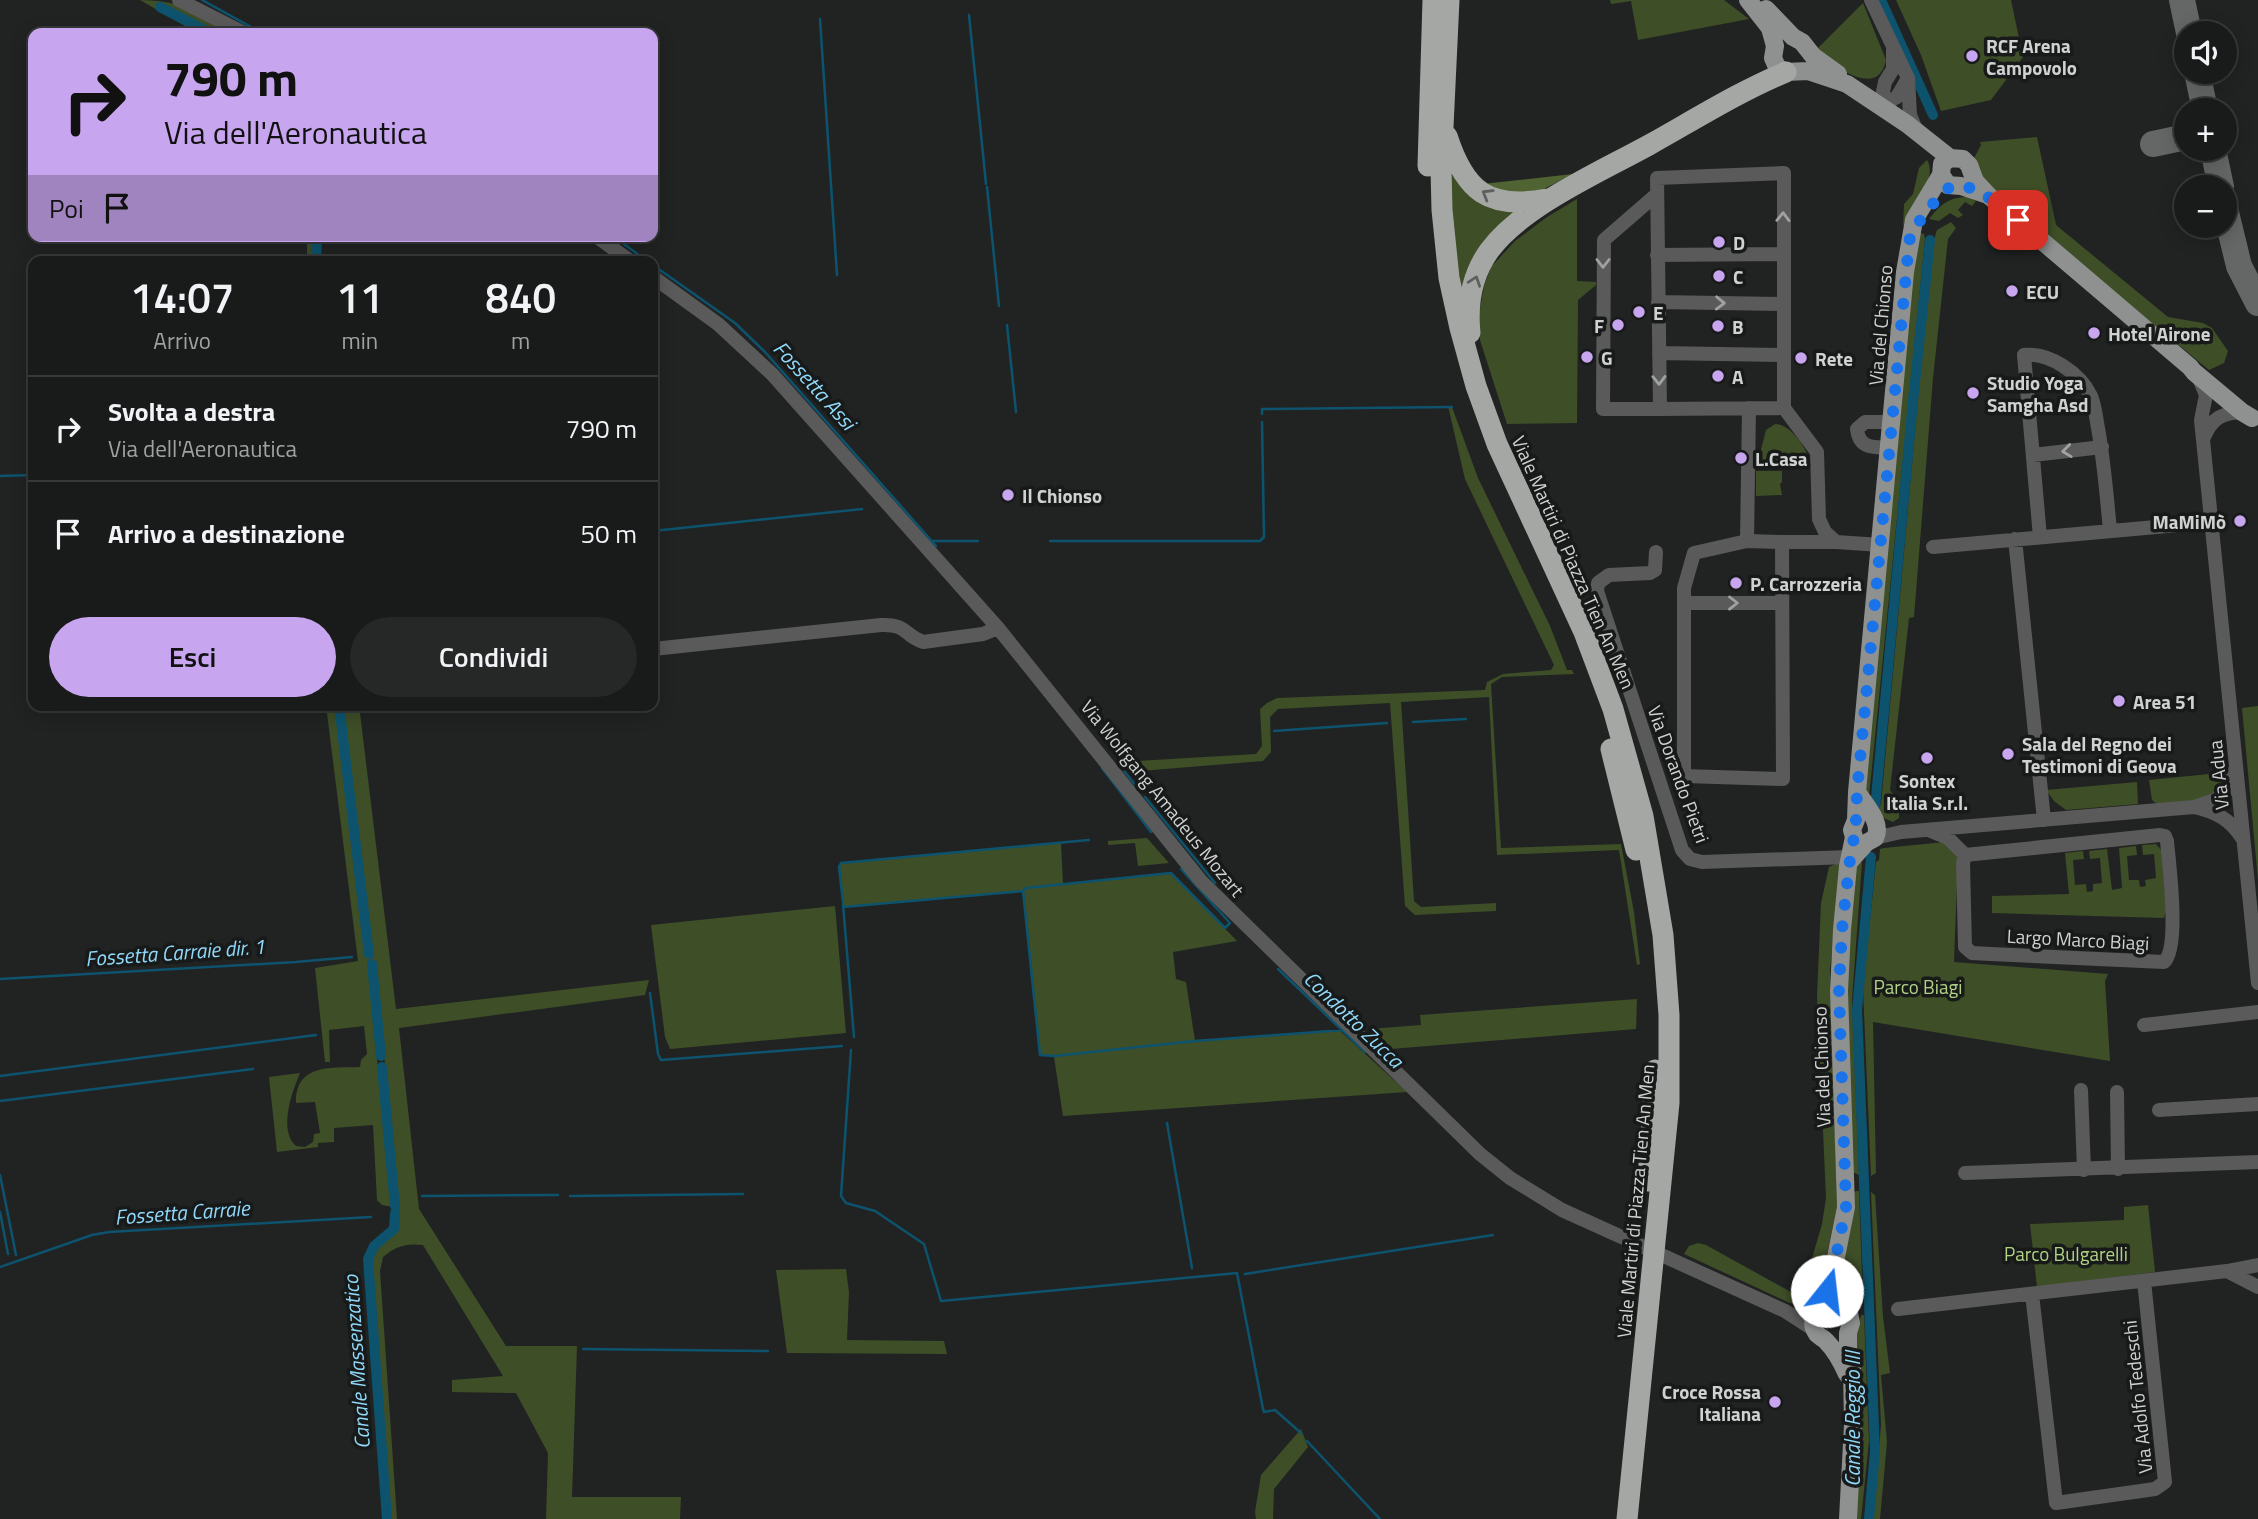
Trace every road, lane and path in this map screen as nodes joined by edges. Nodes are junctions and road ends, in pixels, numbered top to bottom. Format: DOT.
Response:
graph roads {
  1 [pos="179,0"];
  2 [pos="1433,0"];
  3 [pos="1448,0"];
  4 [pos="1751,0"];
  5 [pos="1871,0"];
  6 [pos="234,28"];
  7 [pos="1793,37"];
  8 [pos="1893,48"];
  9 [pos="1807,50"];
  10 [pos="1783,62"];
  11 [pos="1908,78"];
  12 [pos="1888,79"];
  13 [pos="1851,86"];
  14 [pos="1884,110"];
  15 [pos="1443,125"];
  16 [pos="1917,132"];
  17 [pos="1952,175"];
  18 [pos="1657,194"];
  19 [pos="1553,198"];
  20 [pos="604,242"];
  21 [pos="1783,254"];
  22 [pos="1657,255"];
  23 [pos="623,256"];
  24 [pos="658,281"];
  25 [pos="1658,302"];
  26 [pos="1783,304"];
  27 [pos="1659,352"];
  28 [pos="1784,355"];
  29 [pos="2193,371"];
  30 [pos="1749,408"];
  31 [pos="1784,408"];
  32 [pos="1660,409"];
  33 [pos="2251,417"];
  34 [pos="1488,420"];
  35 [pos="1892,422"];
  36 [pos="2204,437"];
  37 [pos="2102,447"];
  38 [pos="1889,448"];
  39 [pos="2033,455"];
  40 [pos="2212,522"];
  41 [pos="2110,531"];
  42 [pos="2040,537"];
  43 [pos="2015,539"];
  44 [pos="1747,541"];
  45 [pos="1782,542"];
  46 [pos="1836,542"];
  47 [pos="1881,545"];
  48 [pos="1933,547"];
  49 [pos="1656,552"];
  50 [pos="1684,603"];
  51 [pos="1782,603"];
  52 [pos="998,628"];
  53 [pos="658,648"];
  54 [pos="2236,764"];
  55 [pos="2222,796"];
  56 [pos="2194,807"];
  57 [pos="2237,812"];
  58 [pos="2044,820"];
  59 [pos="1971,827"];
  60 [pos="1867,830"];
  61 [pos="1930,830"];
  62 [pos="1965,855"];
  63 [pos="1850,859"];
  64 [pos="2258,983"];
  65 [pos="2258,1012"];
  66 [pos="2144,1025"];
  67 [pos="2081,1090"];
  68 [pos="2117,1092"];
  69 [pos="2258,1104"];
  70 [pos="2159,1110"];
  71 [pos="2258,1162"];
  72 [pos="2118,1169"];
  73 [pos="2084,1170"];
  74 [pos="1965,1173"];
  75 [pos="2258,1265"];
  76 [pos="2227,1271"];
  77 [pos="1833,1272"];
  78 [pos="2144,1281"];
  79 [pos="2258,1287"];
  80 [pos="2032,1294"];
  81 [pos="1820,1308"];
  82 [pos="1845,1309"];
  83 [pos="1898,1309"];
  84 [pos="1785,1311"];
  85 [pos="1848,1333"];
  86 [pos="1821,1336"];
  87 [pos="1852,1384"];
  88 [pos="1612,1519"];
  89 [pos="1627,1519"];
  90 [pos="1848,1519"];
  1 -- 6 [label="street"];
  2 -- 88 [label="highway, Viale Martiri di Piazza Tien An Men"];
  3 -- 15 [label="highway, Viale Martiri di Piazza Tien An Men"];
  4 -- 7 [label="main road"];
  4 -- 10 [label="main road"];
  5 -- 8 [label="street"];
  7 -- 9 [label="main road"];
  7 -- 10 [label="main road"];
  8 -- 11 [label="street"];
  8 -- 12 [label="street"];
  9 -- 10 [label="main road"];
  9 -- 13 [label="main road"];
  10 -- 13 [label="main road"];
  10 -- 19 [label="highway"];
  11 -- 12 [label="street"];
  11 -- 14 [label="street"];
  11 -- 16 [label="street"];
  12 -- 13 [label="street"];
  12 -- 14 [label="street"];
  13 -- 14 [label="main road"];
  14 -- 16 [label="main road"];
  14 -- 17 [label="main road"];
  19 -- 15 [label="highway, one-way"];
  15 -- 34 [label="highway, Viale Martiri di Piazza Tien An Men"];
  16 -- 17 [label="main road"];
  17 -- 29 [label="main road"];
  17 -- 35 [label="main road, Via del Chionso"];
  21 -- 18 [label="street, one-way"];
  18 -- 22 [label="street"];
  18 -- 32 [label="street, one-way"];
  34 -- 19 [label="highway, one-way"];
  20 -- 23 [label="street"];
  21 -- 22 [label="street"];
  21 -- 26 [label="street"];
  22 -- 25 [label="street"];
  24 -- 52 [label="street, Via Wolfgang Amadeus Mozart"];
  25 -- 26 [label="street, one-way"];
  25 -- 27 [label="street"];
  26 -- 28 [label="street"];
  27 -- 28 [label="street"];
  27 -- 32 [label="street, one-way"];
  28 -- 31 [label="street"];
  29 -- 33 [label="main road"];
  29 -- 36 [label="street, Via Adua"];
  30 -- 31 [label="street"];
  30 -- 32 [label="street"];
  30 -- 44 [label="street"];
  31 -- 46 [label="street"];
  33 -- 36 [label="street"];
  34 -- 89 [label="highway, Viale Martiri di Piazza Tien An Men"];
  35 -- 38 [label="main road, Via del Chionso"];
  35 -- 38 [label="street"];
  36 -- 40 [label="street, Via Adua"];
  37 -- 39 [label="street, one-way"];
  37 -- 39 [label="street"];
  37 -- 41 [label="street"];
  38 -- 47 [label="main road, Via del Chionso"];
  39 -- 42 [label="street"];
  40 -- 41 [label="street"];
  40 -- 54 [label="street, Via Adua"];
  41 -- 42 [label="street"];
  42 -- 43 [label="street"];
  43 -- 48 [label="street"];
  43 -- 58 [label="street"];
  44 -- 45 [label="street"];
  44 -- 50 [label="street"];
  45 -- 46 [label="street"];
  45 -- 51 [label="street"];
  46 -- 47 [label="street"];
  47 -- 60 [label="main road, Via del Chionso"];
  49 -- 63 [label="street, Via Dorando Pietri"];
  50 -- 51 [label="street, one-way"];
  50 -- 51 [label="street"];
  52 -- 53 [label="street"];
  52 -- 84 [label="street, Via Wolfgang Amadeus Mozart"];
  54 -- 55 [label="street"];
  54 -- 57 [label="street, Via Adua"];
  55 -- 56 [label="street"];
  55 -- 57 [label="street"];
  56 -- 57 [label="street"];
  56 -- 58 [label="street"];
  57 -- 64 [label="street, Via Adua"];
  58 -- 59 [label="street"];
  59 -- 61 [label="street"];
  59 -- 62 [label="street, Largo Marco Biagi"];
  60 -- 61 [label="street"];
  60 -- 63 [label="main road"];
  61 -- 62 [label="street"];
  62 -- 62 [label="street, Largo Marco Biagi"];
  63 -- 77 [label="main road, Via del Chionso"];
  65 -- 66 [label="street"];
  67 -- 73 [label="street"];
  68 -- 72 [label="street"];
  69 -- 70 [label="street"];
  71 -- 72 [label="street"];
  72 -- 73 [label="street"];
  73 -- 74 [label="street"];
  75 -- 76 [label="street"];
  76 -- 78 [label="street"];
  76 -- 79 [label="street"];
  77 -- 81 [label="main road, Via del Chionso"];
  77 -- 82 [label="main road, Via del Chionso"];
  78 -- 80 [label="street"];
  78 -- 80 [label="street, Via Adolfo Tedeschi"];
  80 -- 83 [label="street"];
  81 -- 82 [label="main road"];
  81 -- 84 [label="street, Via Wolfgang Amadeus Mozart"];
  81 -- 86 [label="main road, Via del Chionso"];
  82 -- 85 [label="main road, Via del Chionso"];
  84 -- 86 [label="street, Via Wolfgang Amadeus Mozart"];
  85 -- 86 [label="main road"];
  85 -- 87 [label="main road, Via del Chionso"];
  86 -- 87 [label="main road, Via del Chionso"];
  87 -- 90 [label="main road, Via del Chionso"];
}
